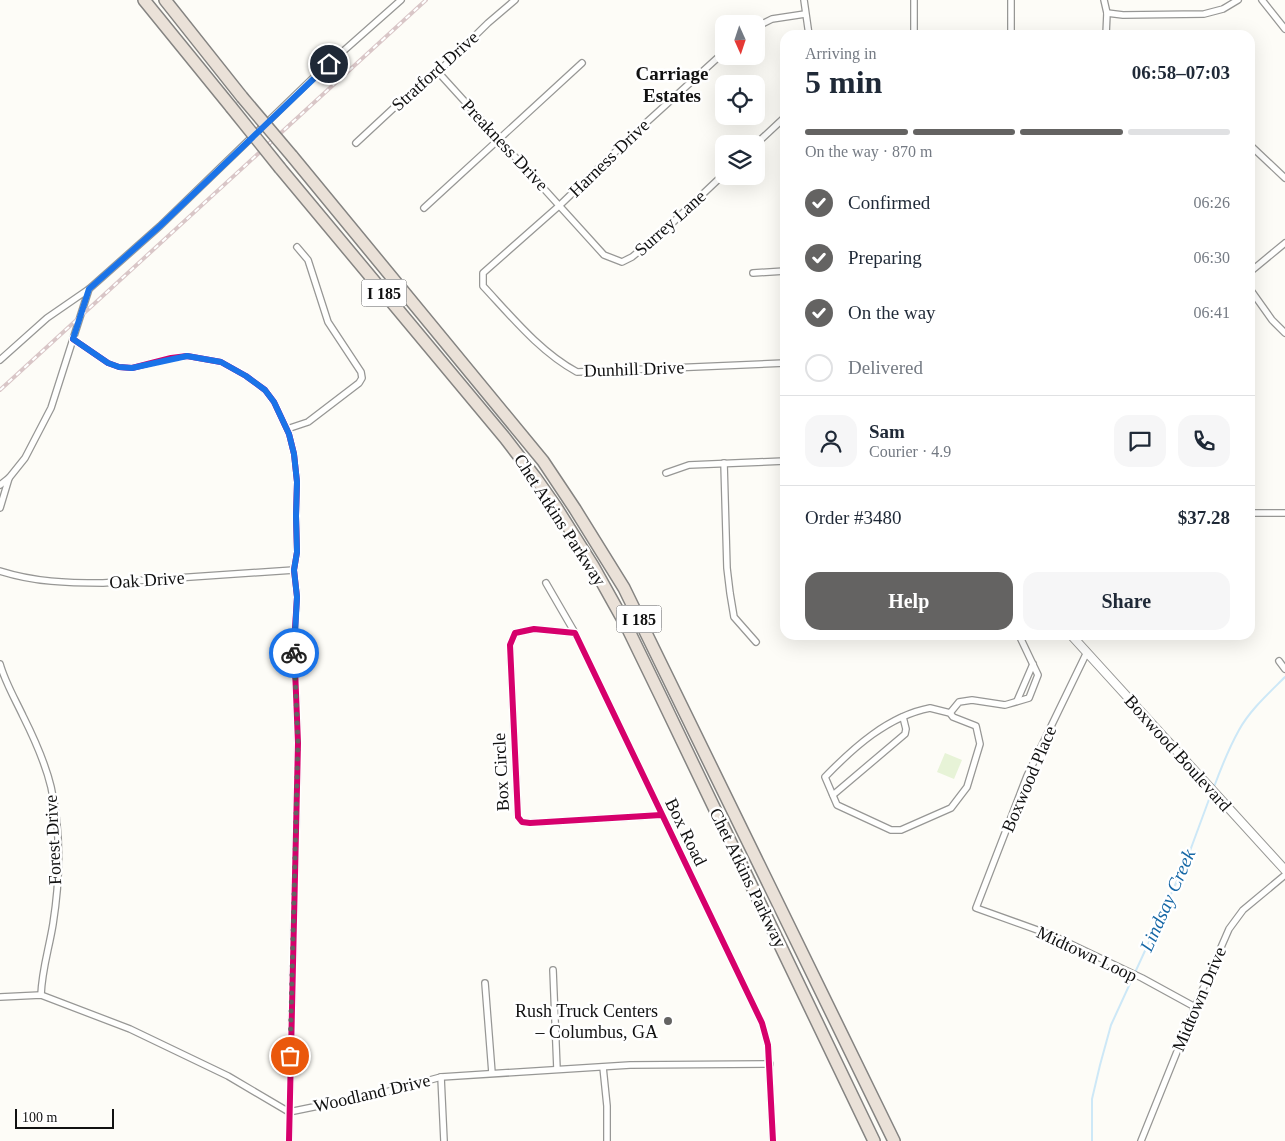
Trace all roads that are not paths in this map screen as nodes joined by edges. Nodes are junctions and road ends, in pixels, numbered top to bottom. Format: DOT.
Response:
graph roads {
  1 [pos="144,0"];
  2 [pos="165,0"];
  3 [pos="401,0"];
  4 [pos="514,0"];
  5 [pos="804,0"];
  6 [pos="914,0"];
  7 [pos="1011,0"];
  8 [pos="1104,0"];
  9 [pos="1238,0"];
  10 [pos="1262,0"];
  11 [pos="1107,13"];
  12 [pos="805,14"];
  13 [pos="765,22"];
  14 [pos="1285,29"];
  15 [pos="808,30"];
  16 [pos="914,30"];
  17 [pos="1010,30"];
  18 [pos="1106,30"];
  19 [pos="715,60"];
  20 [pos="582,63"];
  21 [pos="438,72"];
  22 [pos="780,122"];
  23 [pos="765,136"];
  24 [pos="499,139"];
  25 [pos="356,143"];
  26 [pos="1255,150"];
  27 [pos="1285,178"];
  28 [pos="715,183"];
  29 [pos="560,205"];
  30 [pos="424,208"];
  31 [pos="1285,243"];
  32 [pos="296,247"];
  33 [pos="613,259"];
  34 [pos="493,264"];
  35 [pos="1255,268"];
  36 [pos="780,271"];
  37 [pos="753,273"];
  38 [pos="89,289"];
  39 [pos="1255,295"];
  40 [pos="1285,333"];
  41 [pos="73,339"];
  42 [pos="0,360"];
  43 [pos="780,363"];
  44 [pos="287,429"];
  45 [pos="780,461"];
  46 [pos="724,463"];
  47 [pos="666,473"];
  48 [pos="9,478"];
  49 [pos="0,485"];
  50 [pos="0,508"];
  51 [pos="1255,513"];
  52 [pos="1285,514"];
  53 [pos="294,570"];
  54 [pos="0,571"];
  55 [pos="546,582"];
  56 [pos="575,633"];
  57 [pos="1021,640"];
  58 [pos="1076,640"];
  59 [pos="756,642"];
  60 [pos="1087,652"];
  61 [pos="1279,661"];
  62 [pos="0,664"];
  63 [pos="1033,664"];
  64 [pos="1284,668"];
  65 [pos="1025,685"];
  66 [pos="1033,688"];
  67 [pos="1017,701"];
  68 [pos="950,713"];
  69 [pos="903,717"];
  70 [pos="833,795"];
  71 [pos="661,815"];
  72 [pos="1285,870"];
  73 [pos="1285,875"];
  74 [pos="976,908"];
  75 [pos="553,970"];
  76 [pos="485,983"];
  77 [pos="40,995"];
  78 [pos="0,997"];
  79 [pos="1195,1007"];
  80 [pos="770,1064"];
  81 [pos="603,1067"];
  82 [pos="557,1069"];
  83 [pos="492,1073"];
  84 [pos="441,1076"];
  85 [pos="844,1076"];
  86 [pos="871,1092"];
  87 [pos="289,1112"];
  88 [pos="289,1141"];
  89 [pos="444,1141"];
  90 [pos="607,1141"];
  91 [pos="773,1141"];
  92 [pos="868,1141"];
  93 [pos="874,1141"];
  94 [pos="894,1141"];
  95 [pos="898,1141"];
  96 [pos="1141,1141"];
  1 -- 85 [label="highway, Chet Atkins Parkway / I 185, bridge"];
  2 -- 86 [label="highway, Chet Atkins Parkway / I 185, bridge"];
  3 -- 38 [label="street"];
  4 -- 21 [label="street, Stratford Drive"];
  5 -- 12 [label="street"];
  6 -- 16 [label="street"];
  7 -- 17 [label="street"];
  8 -- 11 [label="street"];
  9 -- 11 [label="street"];
  10 -- 14 [label="street"];
  11 -- 18 [label="street"];
  12 -- 13 [label="street"];
  12 -- 15 [label="street"];
  19 -- 29 [label="street, Harness Drive"];
  20 -- 24 [label="street"];
  21 -- 24 [label="street, Preakness Drive"];
  21 -- 25 [label="street, Stratford Drive"];
  22 -- 23 [label="street"];
  24 -- 29 [label="street, Preakness Drive"];
  24 -- 30 [label="street"];
  26 -- 27 [label="street"];
  28 -- 33 [label="street, Surrey Lane"];
  29 -- 33 [label="street, Preakness Drive"];
  29 -- 34 [label="street, Harness Drive"];
  31 -- 35 [label="street"];
  32 -- 44 [label="street"];
  34 -- 43 [label="street, Dunhill Drive"];
  36 -- 37 [label="street"];
  38 -- 41 [label="street"];
  38 -- 42 [label="street"];
  39 -- 40 [label="street"];
  41 -- 44 [label="street"];
  41 -- 48 [label="street"];
  44 -- 53 [label="street"];
  45 -- 46 [label="street"];
  46 -- 47 [label="street"];
  46 -- 59 [label="street"];
  48 -- 49 [label="street"];
  48 -- 50 [label="street"];
  51 -- 52 [label="street"];
  53 -- 54 [label="street, Oak Drive"];
  53 -- 87 [label="street"];
  55 -- 56 [label="street, Box Road"];
  56 -- 71 [label="street, Box Road"];
  56 -- 71 [label="street, Box Circle"];
  57 -- 63 [label="street"];
  58 -- 60 [label="street, Boxwood Boulevard"];
  60 -- 72 [label="street, Boxwood Boulevard"];
  60 -- 74 [label="street, Boxwood Place"];
  61 -- 64 [label="street"];
  62 -- 77 [label="street, Forest Drive"];
  63 -- 65 [label="street"];
  63 -- 66 [label="street"];
  65 -- 66 [label="street"];
  65 -- 67 [label="street"];
  66 -- 67 [label="street"];
  67 -- 68 [label="street"];
  68 -- 69 [label="street"];
  68 -- 70 [label="street"];
  69 -- 70 [label="street"];
  69 -- 70 [label="street"];
  71 -- 80 [label="street, Box Road"];
  73 -- 79 [label="street, Midtown Drive"];
  74 -- 79 [label="street, Midtown Loop"];
  75 -- 82 [label="street"];
  76 -- 83 [label="street"];
  77 -- 78 [label="street, Woodland Drive"];
  77 -- 87 [label="street, Woodland Drive"];
  79 -- 96 [label="street, Midtown Drive"];
  80 -- 81 [label="street, Woodland Drive"];
  80 -- 91 [label="street, Box Road"];
  81 -- 82 [label="street, Woodland Drive"];
  81 -- 90 [label="street"];
  82 -- 83 [label="street, Woodland Drive"];
  83 -- 84 [label="street, Woodland Drive"];
  84 -- 87 [label="street, Woodland Drive"];
  84 -- 89 [label="street"];
  85 -- 92 [label="highway"];
  85 -- 93 [label="highway, Chet Atkins Parkway / I 185"];
  86 -- 94 [label="highway, Chet Atkins Parkway / I 185"];
  86 -- 95 [label="highway"];
  87 -- 88 [label="street"];
}
